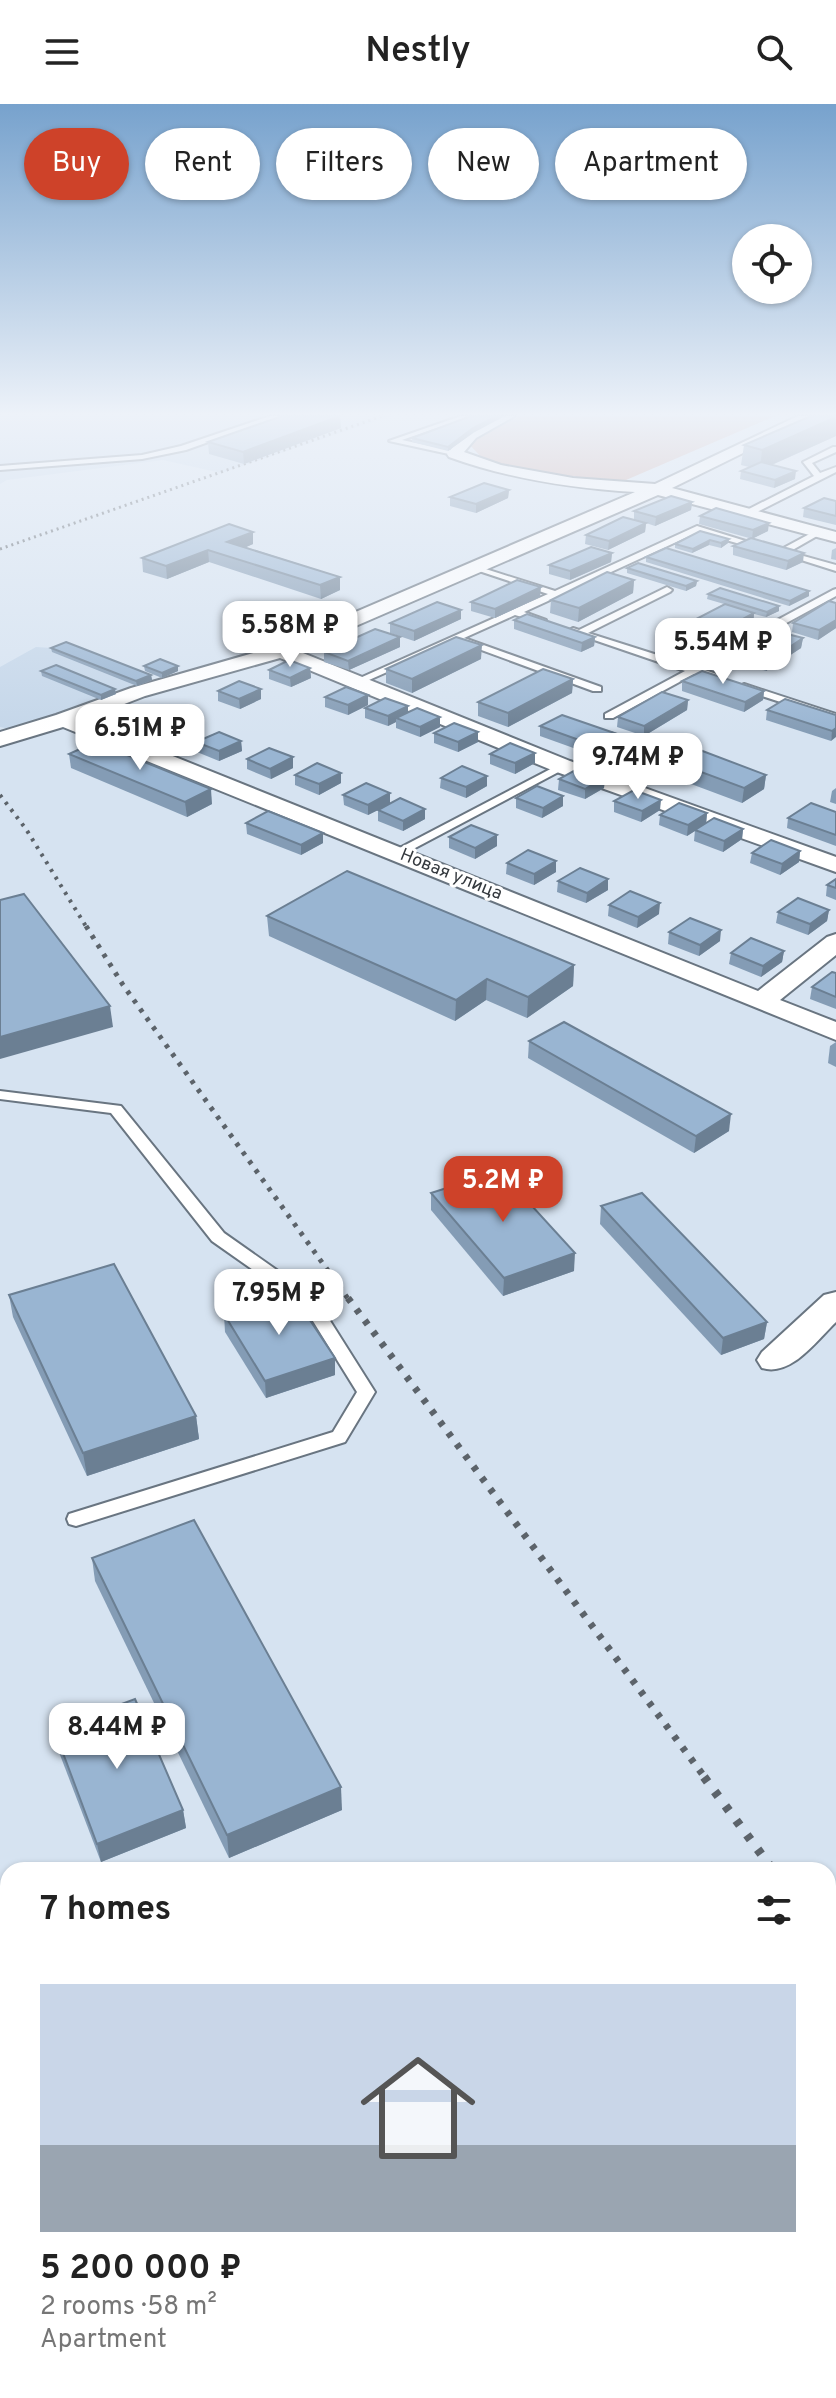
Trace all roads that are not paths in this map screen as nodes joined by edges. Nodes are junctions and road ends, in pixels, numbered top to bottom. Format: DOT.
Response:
graph roads {
  1 [pos="578,523"];
  2 [pos="786,523"];
  3 [pos="828,534"];
  4 [pos="781,552"];
  5 [pos="476,567"];
  6 [pos="836,568"];
  7 [pos="667,590"];
  8 [pos="836,592"];
  9 [pos="556,594"];
  10 [pos="515,612"];
  11 [pos="554,625"];
  12 [pos="567,629"];
  13 [pos="580,633"];
  14 [pos="456,638"];
  15 [pos="281,651"];
  16 [pos="693,670"];
  17 [pos="356,682"];
  18 [pos="597,689"];
  19 [pos="609,716"];
  20 [pos="836,717"];
  21 [pos="64,720"];
  22 [pos="597,731"];
  23 [pos="0,739"];
  24 [pos="562,766"];
  25 [pos="602,779"];
  26 [pos="396,853"];
  27 [pos="836,865"];
  28 [pos="836,942"];
  29 [pos="762,1001"];
  30 [pos="836,1032"];
  31 [pos="0,1095"];
  32 [pos="836,1303"];
  33 [pos="774,1360"];
  34 [pos="76,1519"];
  1 -- 5 [label="street"];
  2 -- 3 [label="street"];
  3 -- 4 [label="lane"];
  4 -- 6 [label="lane"];
  4 -- 9 [label="lane"];
  5 -- 9 [label="lane"];
  5 -- 15 [label="street"];
  7 -- 13 [label="lane"];
  8 -- 16 [label="lane"];
  9 -- 10 [label="lane"];
  10 -- 11 [label="lane"];
  10 -- 14 [label="lane"];
  12 -- 13 [label="lane"];
  13 -- 16 [label="lane"];
  14 -- 17 [label="lane"];
  14 -- 18 [label="lane"];
  15 -- 17 [label="street"];
  15 -- 21 [label="street"];
  16 -- 19 [label="lane"];
  16 -- 20 [label="lane"];
  17 -- 24 [label="street"];
  21 -- 23 [label="street"];
  21 -- 26 [label="street, Новая улица"];
  22 -- 25 [label="lane"];
  24 -- 25 [label="street"];
  24 -- 26 [label="lane"];
  25 -- 27 [label="street"];
  26 -- 29 [label="street, Новая улица"];
  28 -- 29 [label="street"];
  29 -- 30 [label="street, Новая улица"];
  31 -- 34 [label="lane"];
  32 -- 33 [label="street"];
}
